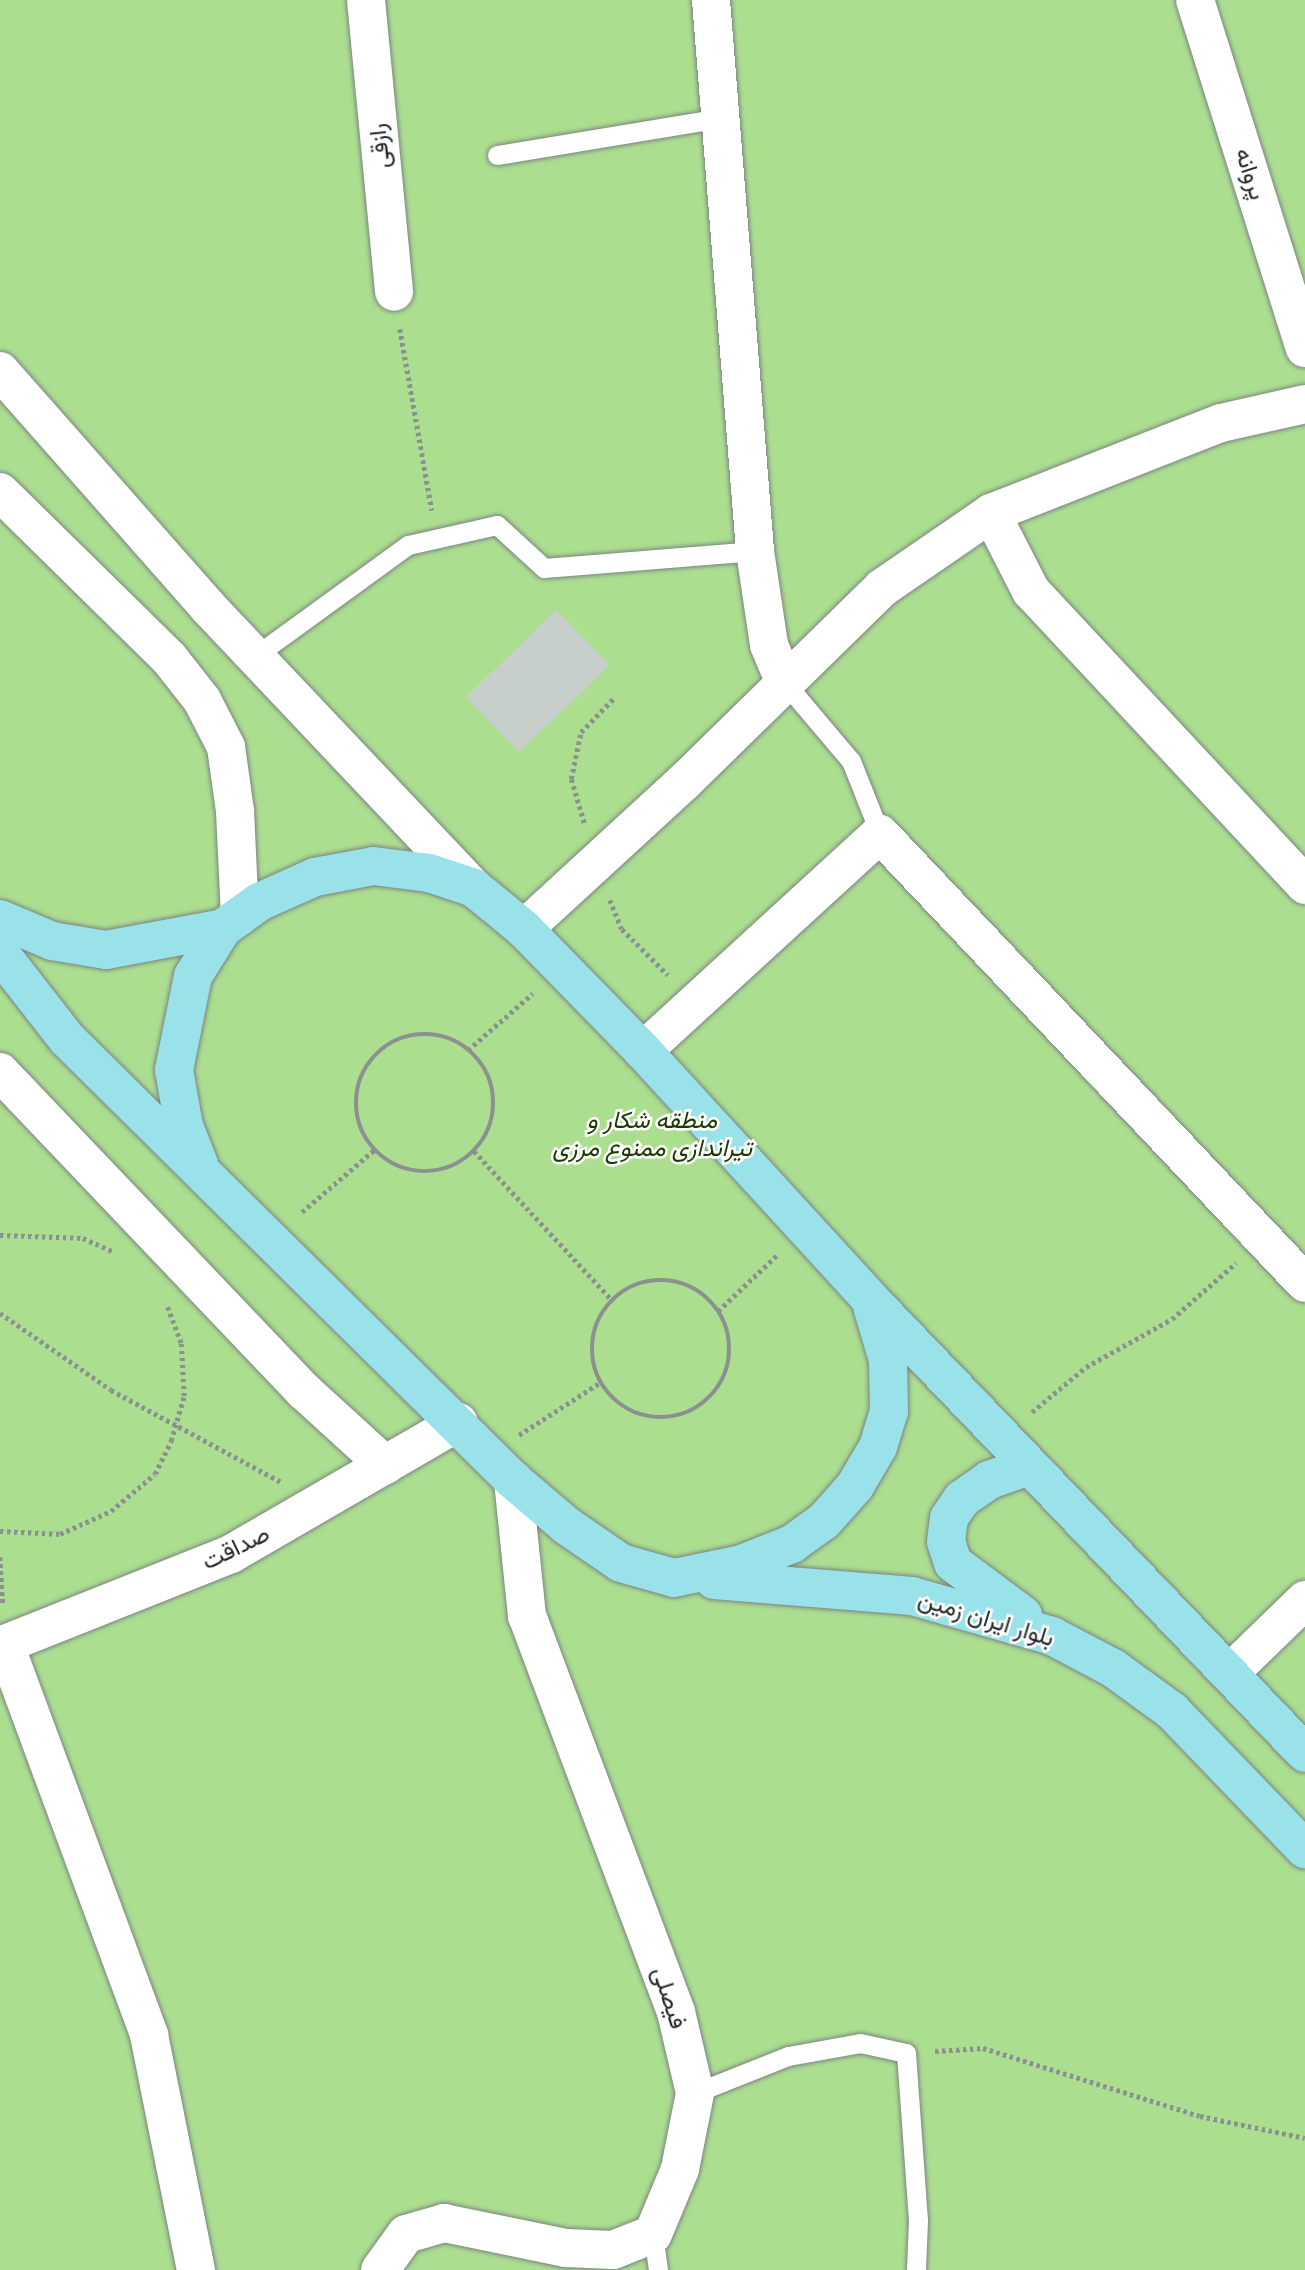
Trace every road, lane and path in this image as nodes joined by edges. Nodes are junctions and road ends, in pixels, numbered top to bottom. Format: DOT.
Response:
graph roads {
  1 [pos="366,0"];
  2 [pos="711,0"];
  3 [pos="1195,0"];
  4 [pos="721,118"];
  5 [pos="497,155"];
  6 [pos="394,292"];
  7 [pos="1305,348"];
  8 [pos="0,371"];
  9 [pos="1305,404"];
  10 [pos="0,492"];
  11 [pos="991,513"];
  12 [pos="437,538"];
  13 [pos="755,551"];
  14 [pos="255,656"];
  15 [pos="785,684"];
  16 [pos="880,834"];
  17 [pos="1305,885"];
  18 [pos="474,888"];
  19 [pos="0,919"];
  20 [pos="232,922"];
  21 [pos="524,929"];
  22 [pos="0,953"];
  23 [pos="535,991"];
  24 [pos="468,1050"];
  25 [pos="643,1051"];
  26 [pos="0,1072"];
  27 [pos="374,1150"];
  28 [pos="474,1151"];
  29 [pos="204,1176"];
  30 [pos="293,1203"];
  31 [pos="302,1212"];
  32 [pos="311,1222"];
  33 [pos="804,1228"];
  34 [pos="0,1235"];
  35 [pos="1263,1238"];
  36 [pos="119,1253"];
  37 [pos="1305,1283"];
  38 [pos="163,1298"];
  39 [pos="869,1298"];
  40 [pos="613,1301"];
  41 [pos="718,1311"];
  42 [pos="0,1313"];
  43 [pos="601,1382"];
  44 [pos="459,1422"];
  45 [pos="175,1426"];
  46 [pos="508,1428"];
  47 [pos="516,1437"];
  48 [pos="1002,1437"];
  49 [pos="519,1462"];
  50 [pos="385,1465"];
  51 [pos="1029,1466"];
  52 [pos="321,1503"];
  53 [pos="0,1531"];
  54 [pos="674,1578"];
  55 [pos="1305,1600"];
  56 [pos="1052,1636"];
  57 [pos="3,1645"];
  58 [pos="1230,1673"];
  59 [pos="1305,1753"];
  60 [pos="1305,1849"];
  61 [pos="906,2053"];
  62 [pos="695,2092"];
  63 [pos="1305,2138"];
  64 [pos="655,2252"];
  65 [pos="197,2270"];
  66 [pos="380,2270"];
  67 [pos="916,2270"];
  1 -- 6 [label="street, رازقی"];
  2 -- 4 [label="street"];
  3 -- 7 [label="street, پروانه"];
  4 -- 5 [label="lane"];
  4 -- 13 [label="street"];
  6 -- 12 [label="path"];
  8 -- 14 [label="street"];
  9 -- 11 [label="street"];
  10 -- 20 [label="street"];
  11 -- 15 [label="street"];
  11 -- 17 [label="street"];
  12 -- 13 [label="lane"];
  12 -- 14 [label="lane"];
  13 -- 15 [label="street"];
  14 -- 18 [label="street"];
  15 -- 16 [label="lane"];
  15 -- 21 [label="street"];
  16 -- 25 [label="street"];
  16 -- 35 [label="street"];
  18 -- 20 [label="main road"];
  18 -- 21 [label="main road"];
  19 -- 20 [label="main road"];
  20 -- 29 [label="main road"];
  21 -- 25 [label="main road"];
  22 -- 29 [label="main road, بلوار ایران زمین"];
  23 -- 24 [label="path"];
  24 -- 27 [label="path"];
  24 -- 28 [label="path"];
  25 -- 33 [label="main road"];
  26 -- 50 [label="street"];
  27 -- 28 [label="path"];
  27 -- 31 [label="path"];
  28 -- 40 [label="path"];
  29 -- 44 [label="main road, بلوار ایران زمین"];
  30 -- 31 [label="path"];
  31 -- 32 [label="path"];
  33 -- 39 [label="main road"];
  33 -- 41 [label="path"];
  34 -- 36 [label="path"];
  35 -- 37 [label="street"];
  35 -- 48 [label="path"];
  38 -- 45 [label="path"];
  39 -- 48 [label="main road"];
  39 -- 54 [label="main road"];
  40 -- 41 [label="path"];
  40 -- 43 [label="path"];
  41 -- 43 [label="path"];
  42 -- 45 [label="path"];
  43 -- 47 [label="path"];
  44 -- 49 [label="main road, بلوار ایران زمین"];
  44 -- 50 [label="street, صداقت"];
  45 -- 52 [label="path"];
  45 -- 53 [label="path"];
  46 -- 47 [label="path"];
  47 -- 49 [label="path"];
  48 -- 51 [label="main road"];
  49 -- 54 [label="main road, بلوار ایران زمین"];
  49 -- 62 [label="street, فیصلی"];
  50 -- 52 [label="street, صداقت"];
  51 -- 56 [label="main road"];
  51 -- 58 [label="main road"];
  52 -- 57 [label="street, صداقت"];
  54 -- 56 [label="main road, بلوار ایران زمین"];
  55 -- 58 [label="street"];
  56 -- 60 [label="main road, بلوار ایران زمین"];
  57 -- 65 [label="street"];
  58 -- 59 [label="main road"];
  61 -- 62 [label="lane"];
  61 -- 63 [label="path"];
  61 -- 67 [label="lane"];
  62 -- 64 [label="street, فیصلی"];
  64 -- 66 [label="street, فیصلی"];
}
